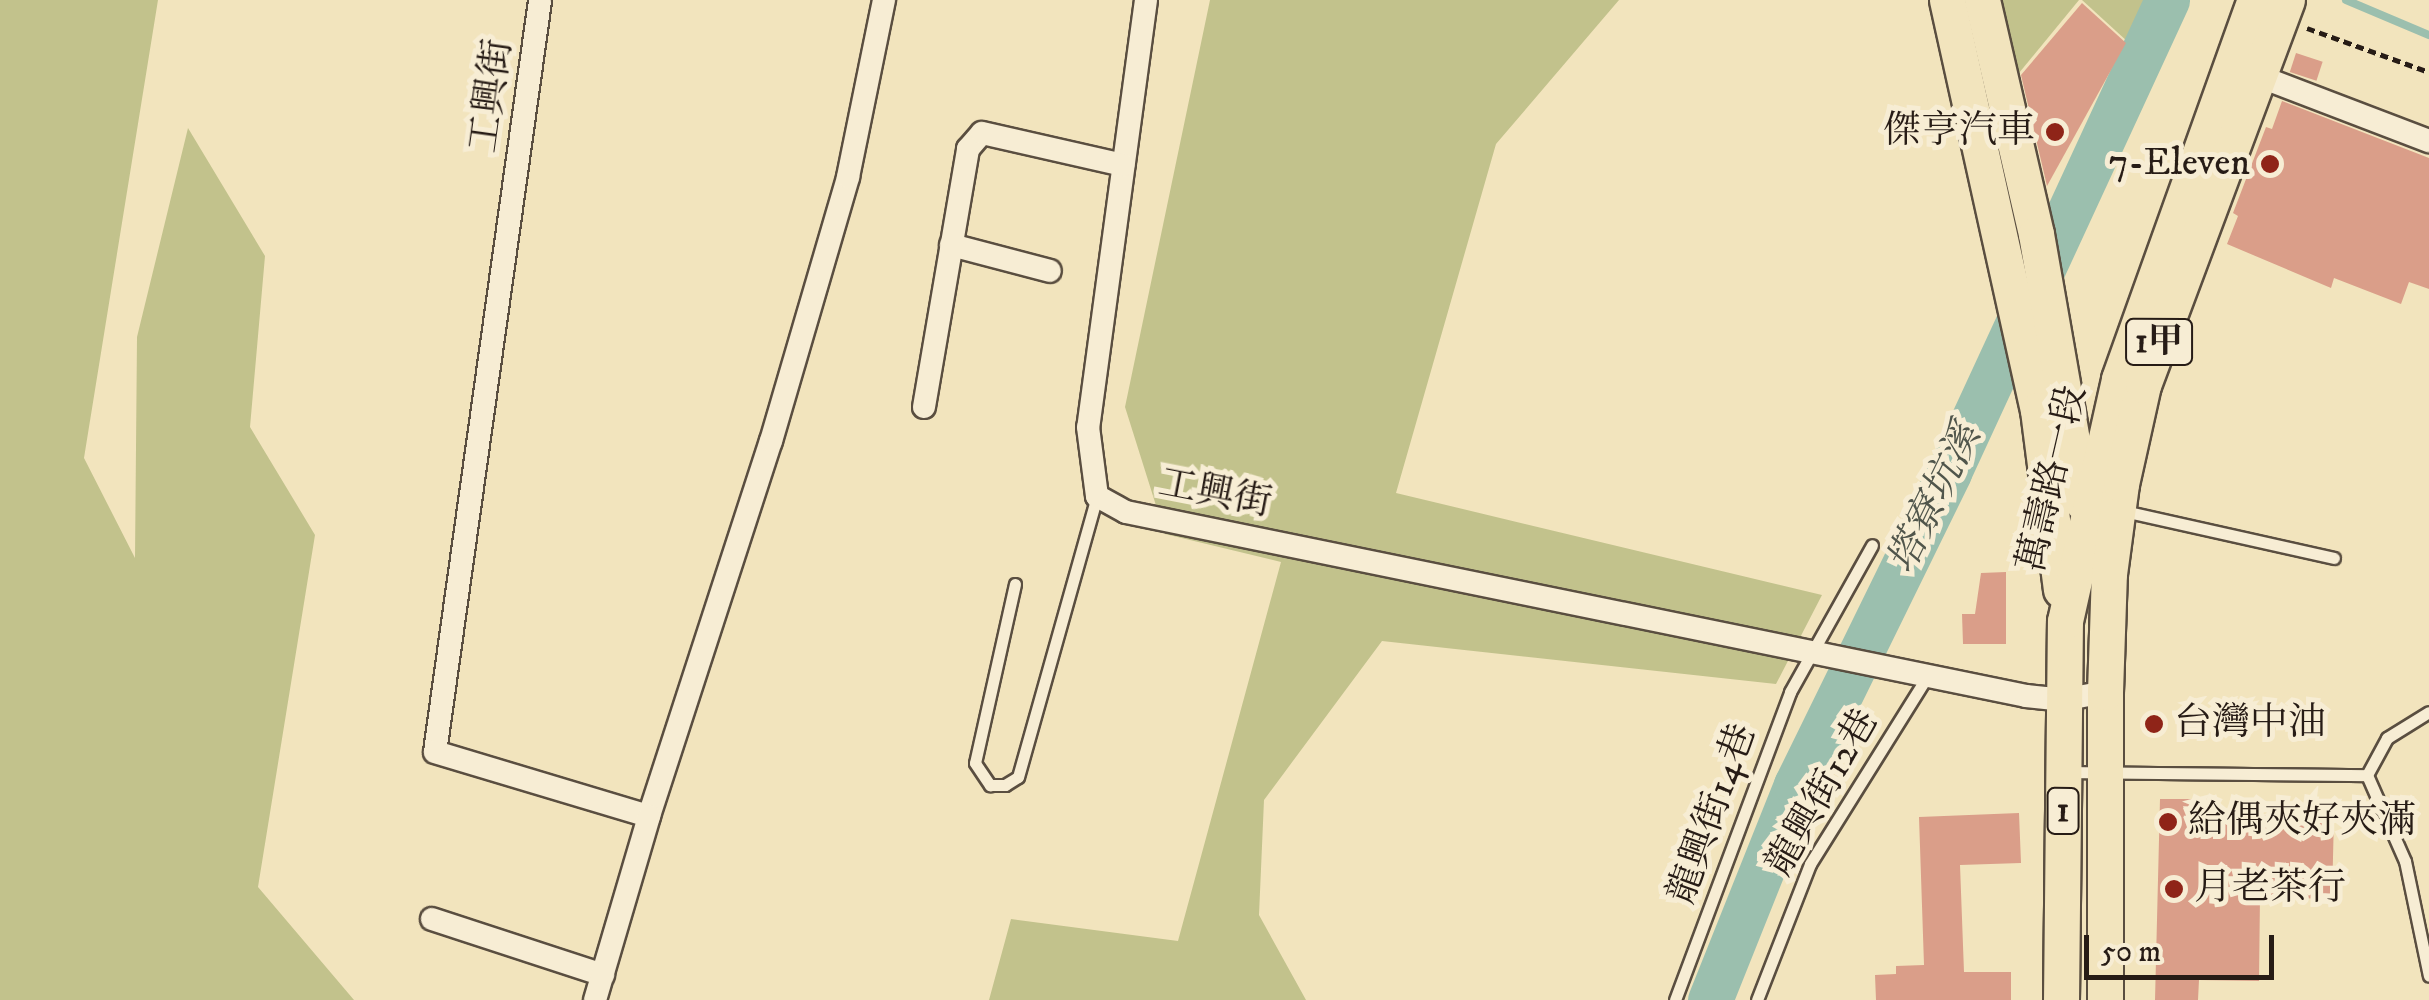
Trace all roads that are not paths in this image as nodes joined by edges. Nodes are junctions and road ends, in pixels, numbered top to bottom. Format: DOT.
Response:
graph roads {
  1 [pos="884,0"];
  2 [pos="1146,0"];
  3 [pos="1948,0"];
  4 [pos="1982,0"];
  5 [pos="540,1"];
  6 [pos="2272,5"];
  7 [pos="2245,71"];
  8 [pos="2429,141"];
  9 [pos="1123,166"];
  10 [pos="2021,241"];
  11 [pos="952,244"];
  12 [pos="1050,271"];
  13 [pos="2119,379"];
  14 [pos="2064,384"];
  15 [pos="924,408"];
  16 [pos="1097,496"];
  17 [pos="2085,520"];
  18 [pos="1872,544"];
  19 [pos="2334,558"];
  20 [pos="1015,584"];
  21 [pos="1813,652"];
  22 [pos="1928,675"];
  23 [pos="2105,692"];
  24 [pos="2062,700"];
  25 [pos="2429,712"];
  26 [pos="2064,772"];
  27 [pos="2106,772"];
  28 [pos="2367,775"];
  29 [pos="649,816"];
  30 [pos="432,919"];
  31 [pos="602,974"];
  32 [pos="2429,976"];
  33 [pos="595,1000"];
  34 [pos="1675,1000"];
  35 [pos="1757,1000"];
  36 [pos="2061,1000"];
  37 [pos="2105,1000"];
  1 -- 29 [label="street"];
  2 -- 9 [label="street"];
  3 -- 10 [label="main road, 1"];
  4 -- 10 [label="main road, 1"];
  5 -- 29 [label="street, 工興街"];
  6 -- 7 [label="main road, 萬壽路一段 / 1甲"];
  7 -- 8 [label="street"];
  7 -- 13 [label="main road, 萬壽路一段 / 1甲"];
  7 -- 17 [label="main road, 萬壽路一段 / 1甲"];
  9 -- 11 [label="street"];
  9 -- 16 [label="street"];
  10 -- 14 [label="main road, 1"];
  10 -- 17 [label="main road, 1"];
  11 -- 12 [label="street"];
  11 -- 15 [label="street"];
  13 -- 14 [label="main road"];
  13 -- 17 [label="main road, 萬壽路一段 / 1甲"];
  14 -- 17 [label="main road, 1"];
  16 -- 20 [label="lane"];
  16 -- 21 [label="street, 工興街"];
  17 -- 19 [label="lane"];
  17 -- 23 [label="main road, 萬壽路一段 / 1甲"];
  17 -- 24 [label="main road, 萬壽路一段 / 1"];
  18 -- 21 [label="lane, 龍興街14巷"];
  21 -- 22 [label="street, 工興街"];
  21 -- 34 [label="lane, 龍興街14巷"];
  22 -- 24 [label="street"];
  22 -- 35 [label="lane, 龍興街12巷"];
  23 -- 24 [label="street"];
  23 -- 27 [label="main road, 萬壽路一段 / 1"];
  24 -- 26 [label="main road, 萬壽路一段 / 1"];
  25 -- 28 [label="lane"];
  26 -- 27 [label="lane"];
  26 -- 36 [label="main road, 萬壽路一段 / 1"];
  27 -- 28 [label="lane"];
  27 -- 37 [label="main road, 萬壽路一段 / 1"];
  28 -- 32 [label="lane"];
  29 -- 31 [label="street"];
  30 -- 31 [label="street"];
  31 -- 33 [label="street"];
}
